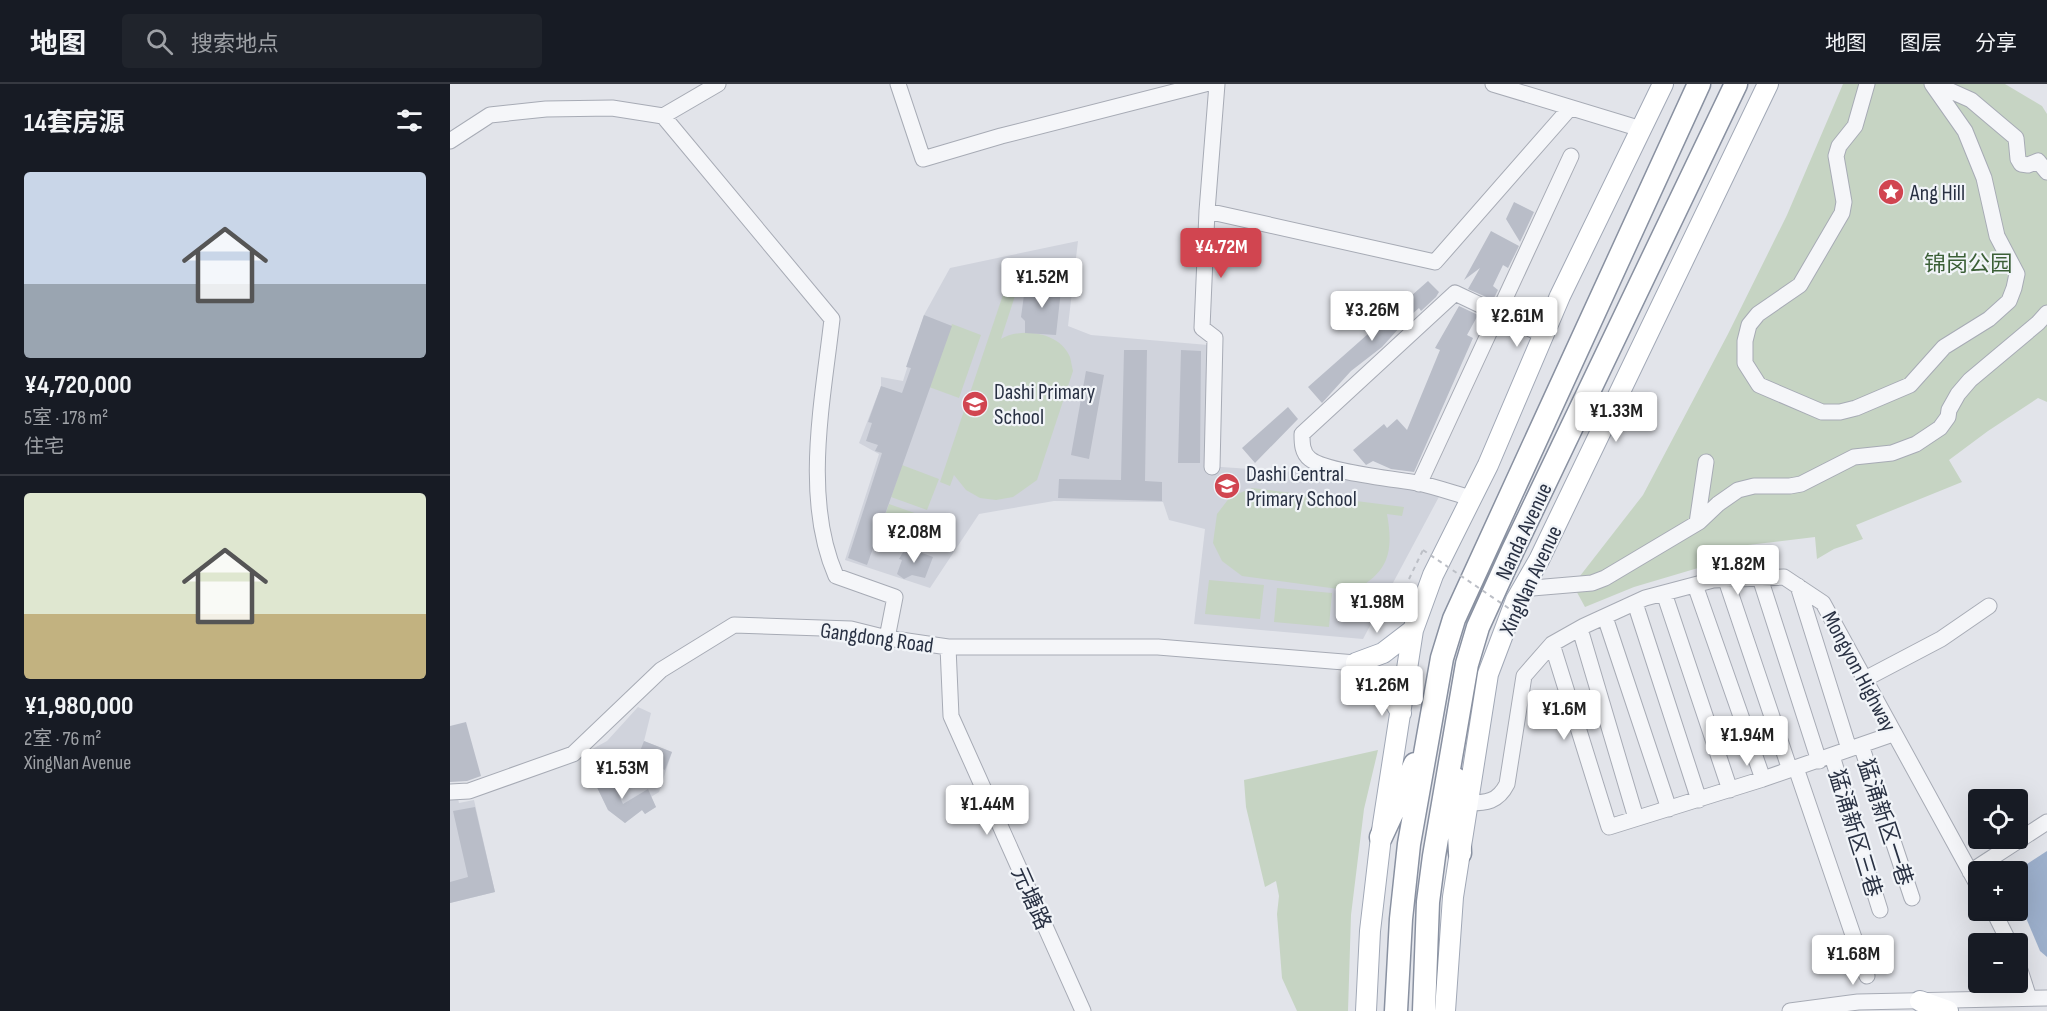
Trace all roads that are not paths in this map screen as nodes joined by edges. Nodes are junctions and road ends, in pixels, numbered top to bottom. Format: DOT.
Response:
graph roads {
  1 [pos="718,84"];
  2 [pos="898,84"];
  3 [pos="1205,84"];
  4 [pos="1217,84"];
  5 [pos="1493,84"];
  6 [pos="1663,84"];
  7 [pos="1699,84"];
  8 [pos="1736,84"];
  9 [pos="1768,84"];
  10 [pos="1867,84"];
  11 [pos="1933,84"];
  12 [pos="1570,108"];
  13 [pos="663,116"];
  14 [pos="1641,129"];
  15 [pos="450,141"];
  16 [pos="1570,156"];
  17 [pos="2047,172"];
  18 [pos="1207,211"];
  19 [pos="2047,313"];
  20 [pos="1497,314"];
  21 [pos="1543,335"];
  22 [pos="1706,462"];
  23 [pos="1212,467"];
  24 [pos="1419,484"];
  25 [pos="1471,498"];
  26 [pos="1697,523"];
  27 [pos="1760,578"];
  28 [pos="1726,580"];
  29 [pos="1695,585"];
  30 [pos="1798,586"];
  31 [pos="1522,589"];
  32 [pos="1664,593"];
  33 [pos="1635,603"];
  34 [pos="1989,606"];
  35 [pos="1605,617"];
  36 [pos="1580,629"];
  37 [pos="1413,630"];
  38 [pos="887,638"];
  39 [pos="1552,644"];
  40 [pos="948,647"];
  41 [pos="1356,663"];
  42 [pos="1865,679"];
  43 [pos="1401,713"];
  44 [pos="1893,734"];
  45 [pos="1429,736"];
  46 [pos="1454,739"];
  47 [pos="1855,747"];
  48 [pos="1825,758"];
  49 [pos="1793,769"];
  50 [pos="1763,779"];
  51 [pos="1730,790"];
  52 [pos="450,792"];
  53 [pos="1699,800"];
  54 [pos="1468,803"];
  55 [pos="1669,809"];
  56 [pos="1636,818"];
  57 [pos="2047,822"];
  58 [pos="1381,837"];
  59 [pos="1460,853"];
  60 [pos="1987,861"];
  61 [pos="1968,868"];
  62 [pos="1912,898"];
  63 [pos="1880,910"];
  64 [pos="1868,976"];
  65 [pos="2027,993"];
  66 [pos="2029,998"];
  67 [pos="2047,998"];
  68 [pos="1920,1001"];
  69 [pos="1083,1011"];
  70 [pos="1366,1011"];
  71 [pos="1396,1011"];
  72 [pos="1424,1011"];
  73 [pos="1445,1011"];
  74 [pos="1790,1011"];
  75 [pos="1948,1011"];
  1 -- 13 [label="street"];
  2 -- 3 [label="street"];
  4 -- 18 [label="street"];
  5 -- 12 [label="street"];
  6 -- 14 [label="main road"];
  7 -- 45 [label="highway, Nanda Avenue"];
  8 -- 46 [label="highway, Nanda Avenue"];
  9 -- 31 [label="main road, XingNan Avenue"];
  10 -- 11 [label="street"];
  11 -- 17 [label="street"];
  12 -- 14 [label="street"];
  12 -- 18 [label="street"];
  13 -- 15 [label="street"];
  13 -- 38 [label="street"];
  14 -- 21 [label="main road"];
  16 -- 20 [label="street"];
  18 -- 23 [label="street"];
  19 -- 26 [label="street"];
  20 -- 21 [label="street"];
  20 -- 24 [label="street"];
  20 -- 24 [label="street"];
  21 -- 25 [label="main road"];
  22 -- 26 [label="street"];
  24 -- 25 [label="street"];
  25 -- 37 [label="main road"];
  26 -- 31 [label="street"];
  27 -- 28 [label="street, Mongyon Highway"];
  27 -- 30 [label="street, Mongyon Highway"];
  27 -- 48 [label="street, 猛涌新区三巷"];
  28 -- 29 [label="street, Mongyon Highway"];
  28 -- 49 [label="street"];
  29 -- 32 [label="street, Mongyon Highway"];
  29 -- 50 [label="street"];
  30 -- 42 [label="street, Mongyon Highway"];
  30 -- 47 [label="street, 猛涌新区一巷"];
  31 -- 54 [label="main road, XingNan Avenue"];
  32 -- 33 [label="street, Mongyon Highway"];
  32 -- 51 [label="street"];
  33 -- 35 [label="street, Mongyon Highway"];
  33 -- 53 [label="street"];
  34 -- 42 [label="street"];
  35 -- 36 [label="street, Mongyon Highway"];
  35 -- 55 [label="street"];
  36 -- 39 [label="street, Mongyon Highway"];
  36 -- 56 [label="street"];
  37 -- 41 [label="main road"];
  37 -- 43 [label="main road"];
  38 -- 40 [label="street, Gangdong Road"];
  38 -- 52 [label="street, Gangdong Road"];
  39 -- 54 [label="street, Mongyon Highway"];
  39 -- 56 [label="street"];
  40 -- 41 [label="street, Gangdong Road"];
  40 -- 69 [label="street, 元塘路"];
  41 -- 43 [label="main road"];
  42 -- 44 [label="street, Mongyon Highway"];
  43 -- 58 [label="main road"];
  44 -- 47 [label="street"];
  44 -- 61 [label="street, Mongyon Highway"];
  45 -- 58 [label="highway"];
  45 -- 71 [label="highway, Nanda Avenue"];
  46 -- 59 [label="highway"];
  46 -- 72 [label="highway, Nanda Avenue"];
  47 -- 48 [label="street"];
  47 -- 62 [label="street, 猛涌新区一巷"];
  48 -- 49 [label="street"];
  48 -- 63 [label="street, 猛涌新区三巷"];
  49 -- 50 [label="street"];
  49 -- 64 [label="street"];
  50 -- 51 [label="street"];
  51 -- 53 [label="street"];
  53 -- 55 [label="street"];
  54 -- 59 [label="main road, XingNan Avenue"];
  55 -- 56 [label="street"];
  57 -- 60 [label="street"];
  58 -- 70 [label="main road"];
  59 -- 73 [label="main road, XingNan Avenue"];
  65 -- 66 [label="street"];
  66 -- 67 [label="street"];
  66 -- 68 [label="street"];
  68 -- 74 [label="street"];
  68 -- 75 [label="main road"];
}
